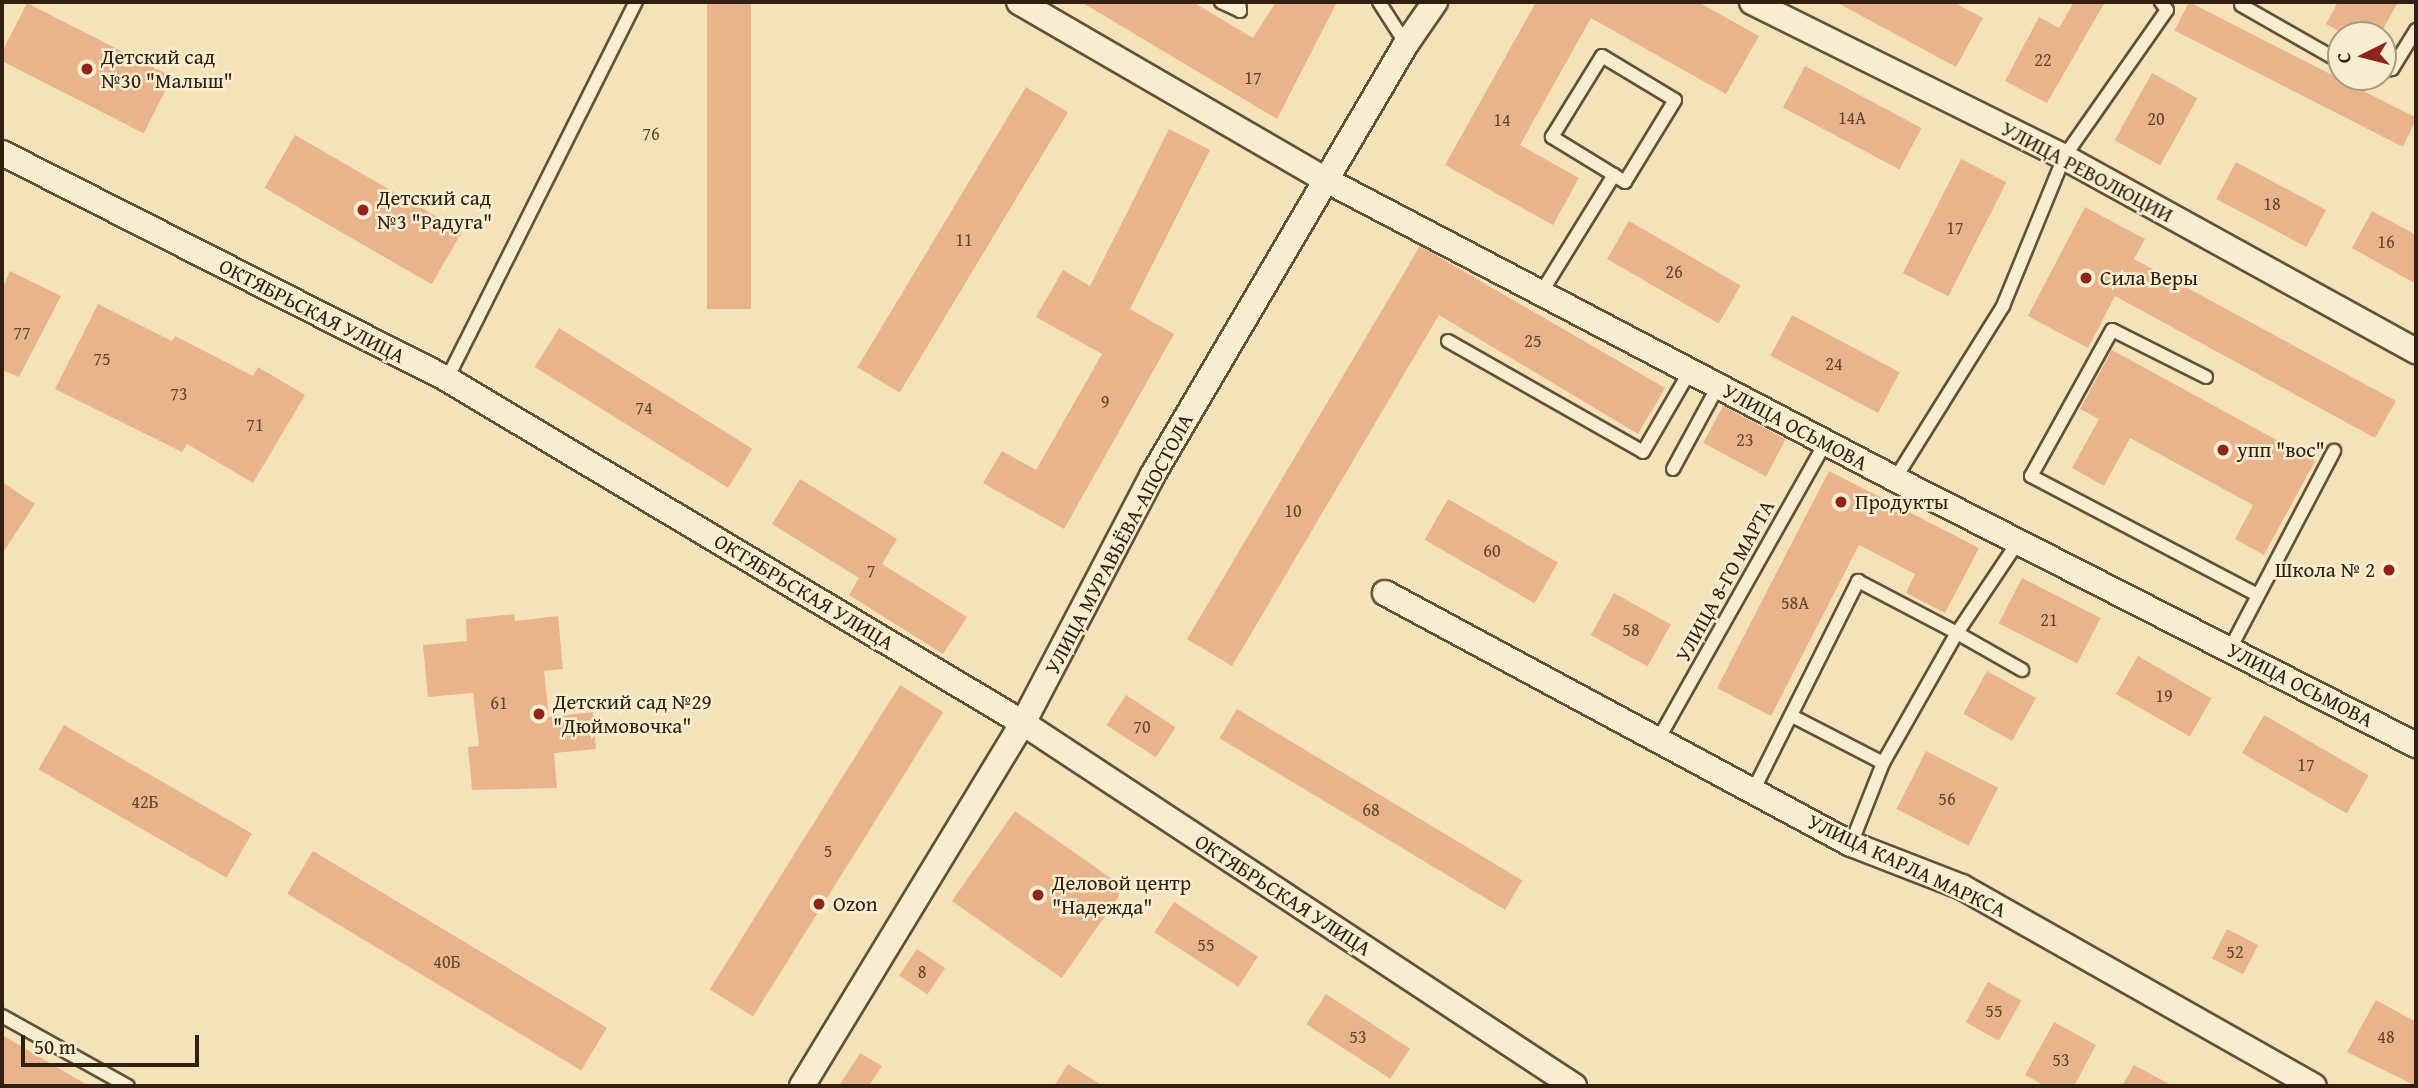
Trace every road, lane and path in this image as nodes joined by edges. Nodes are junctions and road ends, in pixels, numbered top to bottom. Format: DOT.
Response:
graph roads {
  1 [pos="636,2"];
  2 [pos="1221,2"];
  3 [pos="1239,2"];
  4 [pos="1379,2"];
  5 [pos="1435,2"];
  6 [pos="1752,2"];
  7 [pos="2161,2"];
  8 [pos="1027,4"];
  9 [pos="2241,5"];
  10 [pos="1788,9"];
  11 [pos="2416,30"];
  12 [pos="1406,44"];
  13 [pos="2327,54"];
  14 [pos="2397,61"];
  15 [pos="2,153"];
  16 [pos="2064,157"];
  17 [pos="1614,175"];
  18 [pos="1326,180"];
  19 [pos="1541,293"];
  20 [pos="1448,341"];
  21 [pos="2416,351"];
  22 [pos="1690,371"];
  23 [pos="2206,377"];
  24 [pos="447,379"];
  25 [pos="1718,386"];
  26 [pos="1825,443"];
  27 [pos="2334,451"];
  28 [pos="1673,469"];
  29 [pos="1895,479"];
  30 [pos="2020,539"];
  31 [pos="1385,593"];
  32 [pos="2256,594"];
  33 [pos="1957,633"];
  34 [pos="2230,649"];
  35 [pos="2022,670"];
  36 [pos="1794,717"];
  37 [pos="1023,723"];
  38 [pos="1659,738"];
  39 [pos="2416,745"];
  40 [pos="1883,763"];
  41 [pos="1754,789"];
  42 [pos="1851,844"];
  43 [pos="2,1016"];
  44 [pos="128,1086"];
  45 [pos="802,1086"];
  46 [pos="1574,1086"];
  47 [pos="2314,1086"];
  1 -- 24 [label="lane"];
  2 -- 3 [label="lane"];
  4 -- 12 [label="lane"];
  5 -- 12 [label="street, УЛИЦА МУРАВЬЁВА-АПОСТОЛА"];
  6 -- 10 [label="street, УЛИЦА РЕВОЛЮЦИИ"];
  7 -- 16 [label="lane"];
  8 -- 18 [label="street, УЛИЦА ОСЬМОВА"];
  9 -- 13 [label="lane"];
  10 -- 16 [label="street, УЛИЦА РЕВОЛЮЦИИ"];
  11 -- 14 [label="lane"];
  12 -- 18 [label="street, УЛИЦА МУРАВЬЁВА-АПОСТОЛА"];
  15 -- 24 [label="street, ОКТЯБРЬСКАЯ УЛИЦА"];
  16 -- 21 [label="street, УЛИЦА РЕВОЛЮЦИИ"];
  16 -- 29 [label="lane"];
  17 -- 17 [label="lane"];
  17 -- 19 [label="lane"];
  18 -- 19 [label="street, УЛИЦА ОСЬМОВА"];
  18 -- 37 [label="street, УЛИЦА МУРАВЬЁВА-АПОСТОЛА"];
  19 -- 22 [label="street, УЛИЦА ОСЬМОВА"];
  20 -- 22 [label="lane"];
  22 -- 25 [label="street, УЛИЦА ОСЬМОВА"];
  23 -- 32 [label="lane"];
  24 -- 37 [label="street, ОКТЯБРЬСКАЯ УЛИЦА"];
  25 -- 26 [label="street, УЛИЦА ОСЬМОВА"];
  25 -- 28 [label="lane"];
  26 -- 29 [label="street, УЛИЦА ОСЬМОВА"];
  26 -- 38 [label="lane, УЛИЦА 8-ГО МАРТА"];
  27 -- 32 [label="lane"];
  29 -- 30 [label="street, УЛИЦА ОСЬМОВА"];
  30 -- 33 [label="lane"];
  30 -- 34 [label="street, УЛИЦА ОСЬМОВА"];
  31 -- 38 [label="street, УЛИЦА КАРЛА МАРКСА"];
  32 -- 34 [label="lane"];
  33 -- 35 [label="lane"];
  33 -- 36 [label="lane"];
  33 -- 40 [label="lane"];
  34 -- 39 [label="street, УЛИЦА ОСЬМОВА"];
  36 -- 40 [label="lane"];
  36 -- 41 [label="lane"];
  37 -- 45 [label="street, УЛИЦА МУРАВЬЁВА-АПОСТОЛА"];
  37 -- 46 [label="street, ОКТЯБРЬСКАЯ УЛИЦА"];
  38 -- 41 [label="street, УЛИЦА КАРЛА МАРКСА"];
  40 -- 42 [label="lane"];
  41 -- 42 [label="street, УЛИЦА КАРЛА МАРКСА"];
  42 -- 47 [label="street, УЛИЦА КАРЛА МАРКСА"];
  43 -- 44 [label="lane"];
}
